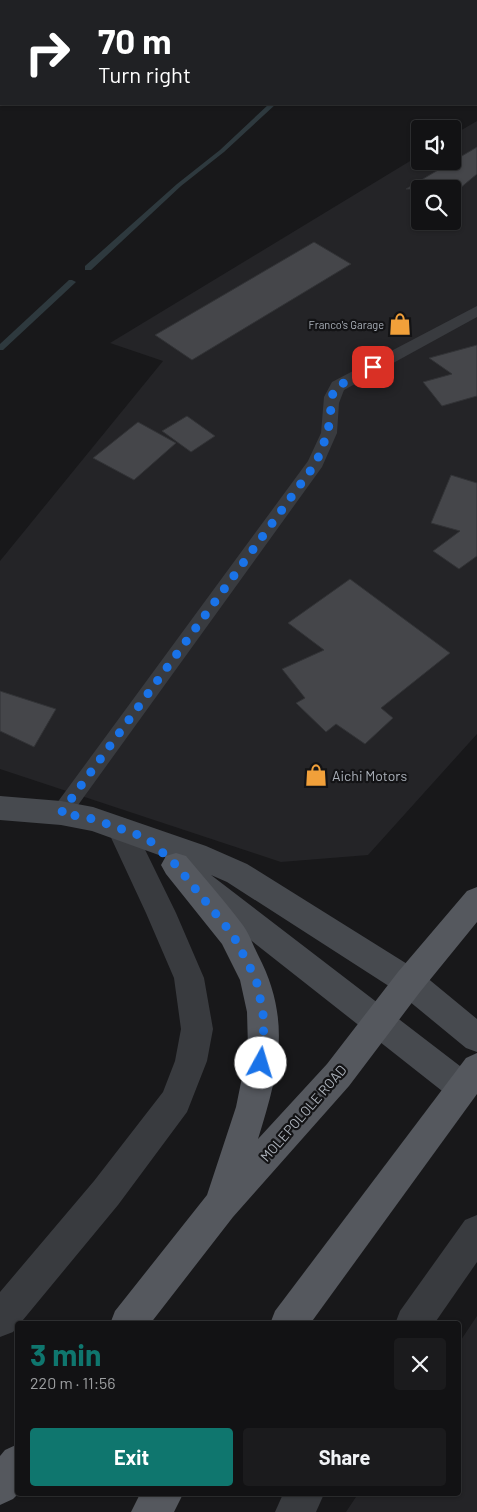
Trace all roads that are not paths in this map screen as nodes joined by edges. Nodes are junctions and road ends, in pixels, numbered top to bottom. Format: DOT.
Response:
graph roads {
  1 [pos="477,311"];
  2 [pos="0,808"];
  3 [pos="61,813"];
  4 [pos="134,834"];
  5 [pos="176,865"];
  6 [pos="477,900"];
  7 [pos="409,982"];
  8 [pos="380,1021"];
  9 [pos="477,1038"];
  10 [pos="472,1083"];
  11 [pos="221,1205"];
  12 [pos="477,1232"];
  13 [pos="0,1319"];
  14 [pos="130,1321"];
  15 [pos="290,1321"];
  16 [pos="416,1321"];
  17 [pos="15,1468"];
  18 [pos="0,1486"];
  19 [pos="162,1496"];
  20 [pos="304,1496"];
  21 [pos="150,1512"];
  22 [pos="294,1512"];
  1 -- 3 [label="lane"];
  2 -- 3 [label="street"];
  3 -- 4 [label="street"];
  4 -- 5 [label="street"];
  4 -- 7 [label="street"];
  4 -- 13 [label="street"];
  5 -- 8 [label="street"];
  5 -- 11 [label="main road"];
  6 -- 7 [label="main road, MOLEPOLOLE ROAD"];
  7 -- 8 [label="main road, MOLEPOLOLE ROAD"];
  7 -- 9 [label="street"];
  8 -- 10 [label="street"];
  8 -- 11 [label="main road, MOLEPOLOLE ROAD"];
  10 -- 15 [label="main road"];
  11 -- 14 [label="main road, MOLEPOLOLE ROAD"];
  12 -- 16 [label="street"];
  17 -- 18 [label="main road"];
  19 -- 21 [label="main road"];
  20 -- 22 [label="street"];
}
